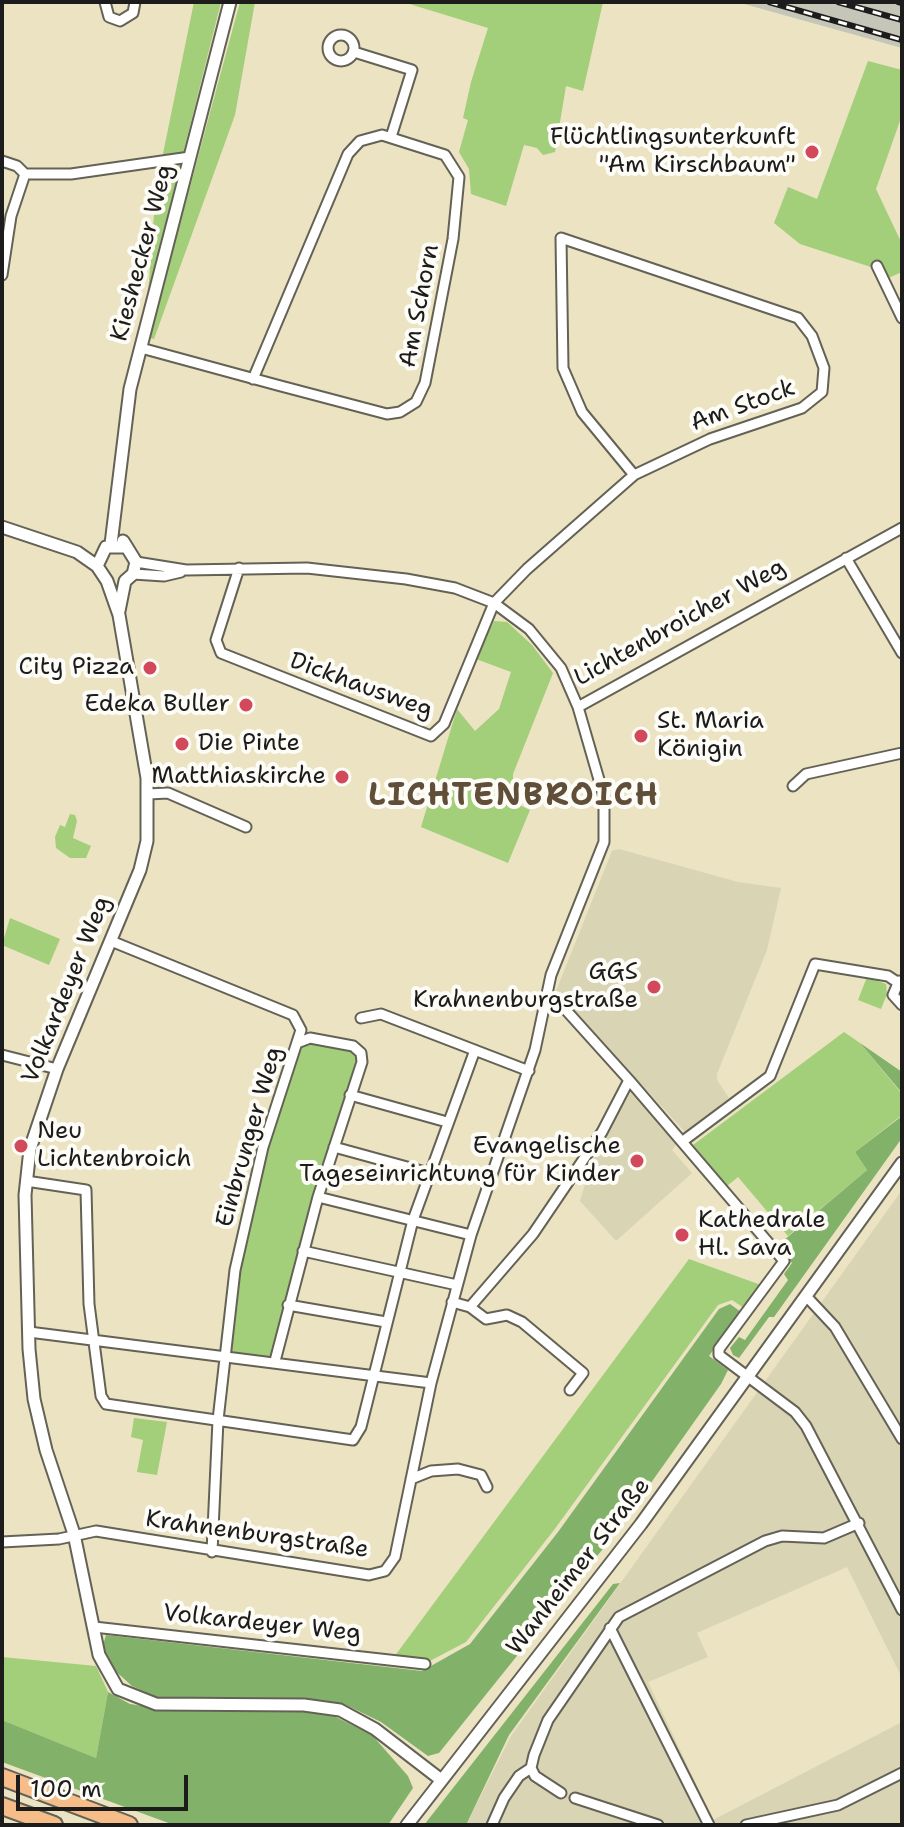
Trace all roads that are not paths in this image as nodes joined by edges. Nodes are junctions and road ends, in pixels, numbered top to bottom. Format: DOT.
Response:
graph roads {
  1 [pos="105,2"];
  2 [pos="135,2"];
  3 [pos="230,2"];
  4 [pos="354,52"];
  5 [pos="391,137"];
  6 [pos="190,157"];
  7 [pos="2,161"];
  8 [pos="25,174"];
  9 [pos="6,215"];
  10 [pos="877,266"];
  11 [pos="2,275"];
  12 [pos="902,318"];
  13 [pos="141,348"];
  14 [pos="253,379"];
  15 [pos="634,475"];
  16 [pos="115,518"];
  17 [pos="2,527"];
  18 [pos="902,528"];
  19 [pos="126,547"];
  20 [pos="106,548"];
  21 [pos="77,552"];
  22 [pos="846,558"];
  23 [pos="97,566"];
  24 [pos="239,568"];
  25 [pos="131,572"];
  26 [pos="107,581"];
  27 [pos="494,603"];
  28 [pos="119,615"];
  29 [pos="902,653"];
  30 [pos="578,707"];
  31 [pos="902,753"];
  32 [pos="793,786"];
  33 [pos="148,794"];
  34 [pos="246,827"];
  35 [pos="111,941"];
  36 [pos="900,981"];
  37 [pos="544,1000"];
  38 [pos="902,1005"];
  39 [pos="361,1018"];
  40 [pos="297,1043"];
  41 [pos="475,1050"];
  42 [pos="2,1055"];
  43 [pos="57,1069"];
  44 [pos="529,1071"];
  45 [pos="629,1080"];
  46 [pos="350,1095"];
  47 [pos="447,1122"];
  48 [pos="683,1141"];
  49 [pos="334,1147"];
  50 [pos="902,1163"];
  51 [pos="429,1173"];
  52 [pos="26,1181"];
  53 [pos="318,1197"];
  54 [pos="413,1220"];
  55 [pos="471,1235"];
  56 [pos="303,1251"];
  57 [pos="399,1272"];
  58 [pos="457,1285"];
  59 [pos="806,1296"];
  60 [pos="452,1302"];
  61 [pos="288,1305"];
  62 [pos="470,1307"];
  63 [pos="386,1322"];
  64 [pos="29,1332"];
  65 [pos="92,1338"];
  66 [pos="223,1355"];
  67 [pos="275,1361"];
  68 [pos="373,1374"];
  69 [pos="748,1379"];
  70 [pos="431,1383"];
  71 [pos="570,1390"];
  72 [pos="218,1420"];
  73 [pos="902,1439"];
  74 [pos="411,1479"];
  75 [pos="487,1487"];
  76 [pos="859,1523"];
  77 [pos="74,1534"];
  78 [pos="2,1542"];
  79 [pos="212,1552"];
  80 [pos="902,1610"];
  81 [pos="94,1627"];
  82 [pos="610,1628"];
  83 [pos="425,1664"];
  84 [pos="531,1768"];
  85 [pos="902,1773"];
  86 [pos="2,1777"];
  87 [pos="440,1779"];
  88 [pos="561,1793"];
  89 [pos="575,1798"];
  90 [pos="2,1806"];
  91 [pos="54,1825"];
  92 [pos="129,1825"];
  93 [pos="407,1825"];
  94 [pos="492,1825"];
  95 [pos="658,1825"];
  96 [pos="709,1825"];
  97 [pos="746,1825"];
  1 -- 2 [label="street"];
  3 -- 6 [label="street, Kieshecker Weg"];
  4 -- 5 [label="street"];
  5 -- 14 [label="street"];
  5 -- 14 [label="street, Am Schorn"];
  6 -- 8 [label="street"];
  6 -- 13 [label="street, Kieshecker Weg"];
  7 -- 8 [label="street"];
  8 -- 9 [label="street"];
  9 -- 11 [label="street"];
  10 -- 12 [label="street"];
  13 -- 14 [label="street, Am Schorn"];
  13 -- 16 [label="street, Kieshecker Weg"];
  15 -- 15 [label="street, Am Stock"];
  15 -- 27 [label="street, Am Stock"];
  16 -- 19 [label="street, Kieshecker Weg"];
  16 -- 20 [label="street, Kieshecker Weg"];
  17 -- 21 [label="street"];
  18 -- 22 [label="street, Lichtenbroicher Weg"];
  19 -- 20 [label="street"];
  19 -- 25 [label="street"];
  20 -- 21 [label="street"];
  20 -- 23 [label="street"];
  21 -- 23 [label="street"];
  22 -- 29 [label="street"];
  22 -- 30 [label="street, Lichtenbroicher Weg"];
  23 -- 26 [label="street, Volkardeyer Weg"];
  24 -- 25 [label="street, Lichtenbroicher Weg"];
  24 -- 27 [label="street, Lichtenbroicher Weg"];
  24 -- 27 [label="street, Dickhausweg"];
  25 -- 26 [label="street"];
  25 -- 28 [label="street, Volkardeyer Weg"];
  26 -- 28 [label="street, Volkardeyer Weg"];
  27 -- 30 [label="street, Lichtenbroicher Weg"];
  28 -- 33 [label="street, Volkardeyer Weg"];
  30 -- 37 [label="street, Krahnenburgstraße"];
  31 -- 32 [label="street"];
  33 -- 34 [label="street"];
  33 -- 35 [label="street, Volkardeyer Weg"];
  35 -- 40 [label="street, Einbrunger Weg"];
  35 -- 43 [label="street, Volkardeyer Weg"];
  36 -- 38 [label="street"];
  36 -- 48 [label="street"];
  37 -- 44 [label="street, Krahnenburgstraße"];
  37 -- 45 [label="street"];
  39 -- 41 [label="street"];
  40 -- 46 [label="street"];
  40 -- 66 [label="street, Einbrunger Weg"];
  41 -- 44 [label="street"];
  41 -- 47 [label="street"];
  42 -- 43 [label="street"];
  43 -- 52 [label="street, Volkardeyer Weg"];
  44 -- 55 [label="street, Krahnenburgstraße"];
  45 -- 48 [label="street"];
  45 -- 62 [label="street"];
  46 -- 47 [label="street"];
  46 -- 49 [label="street"];
  47 -- 51 [label="street"];
  48 -- 69 [label="street"];
  49 -- 51 [label="street"];
  49 -- 53 [label="street"];
  50 -- 59 [label="street, Wanheimer Straße"];
  51 -- 54 [label="street"];
  52 -- 64 [label="street, Volkardeyer Weg"];
  52 -- 65 [label="street"];
  53 -- 54 [label="street"];
  53 -- 56 [label="street"];
  54 -- 55 [label="street"];
  54 -- 57 [label="street"];
  55 -- 58 [label="street, Krahnenburgstraße"];
  56 -- 57 [label="street"];
  56 -- 61 [label="street"];
  57 -- 58 [label="street"];
  57 -- 63 [label="street"];
  58 -- 60 [label="street, Krahnenburgstraße"];
  59 -- 69 [label="street, Wanheimer Straße"];
  59 -- 73 [label="street"];
  60 -- 62 [label="street"];
  60 -- 70 [label="street, Krahnenburgstraße"];
  61 -- 63 [label="street"];
  61 -- 67 [label="street"];
  62 -- 71 [label="street"];
  63 -- 68 [label="street"];
  64 -- 65 [label="street"];
  64 -- 77 [label="street, Volkardeyer Weg"];
  65 -- 66 [label="street"];
  65 -- 72 [label="street"];
  66 -- 67 [label="street"];
  66 -- 72 [label="street, Einbrunger Weg"];
  67 -- 68 [label="street"];
  68 -- 70 [label="street"];
  68 -- 72 [label="street"];
  69 -- 76 [label="street"];
  69 -- 87 [label="street, Wanheimer Straße"];
  70 -- 74 [label="street, Krahnenburgstraße"];
  72 -- 79 [label="street, Einbrunger Weg"];
  74 -- 75 [label="street"];
  74 -- 79 [label="street, Krahnenburgstraße"];
  76 -- 80 [label="street"];
  76 -- 82 [label="street"];
  77 -- 78 [label="street, Krahnenburgstraße"];
  77 -- 79 [label="street, Krahnenburgstraße"];
  77 -- 81 [label="street, Volkardeyer Weg"];
  81 -- 83 [label="street, Volkardeyer Weg"];
  81 -- 87 [label="street, Volkardeyer Weg"];
  82 -- 84 [label="street"];
  82 -- 96 [label="street"];
  84 -- 88 [label="street"];
  84 -- 94 [label="street"];
  85 -- 97 [label="street"];
  86 -- 92 [label="highway"];
  87 -- 93 [label="street"];
  89 -- 95 [label="street"];
  90 -- 91 [label="highway"];
}
